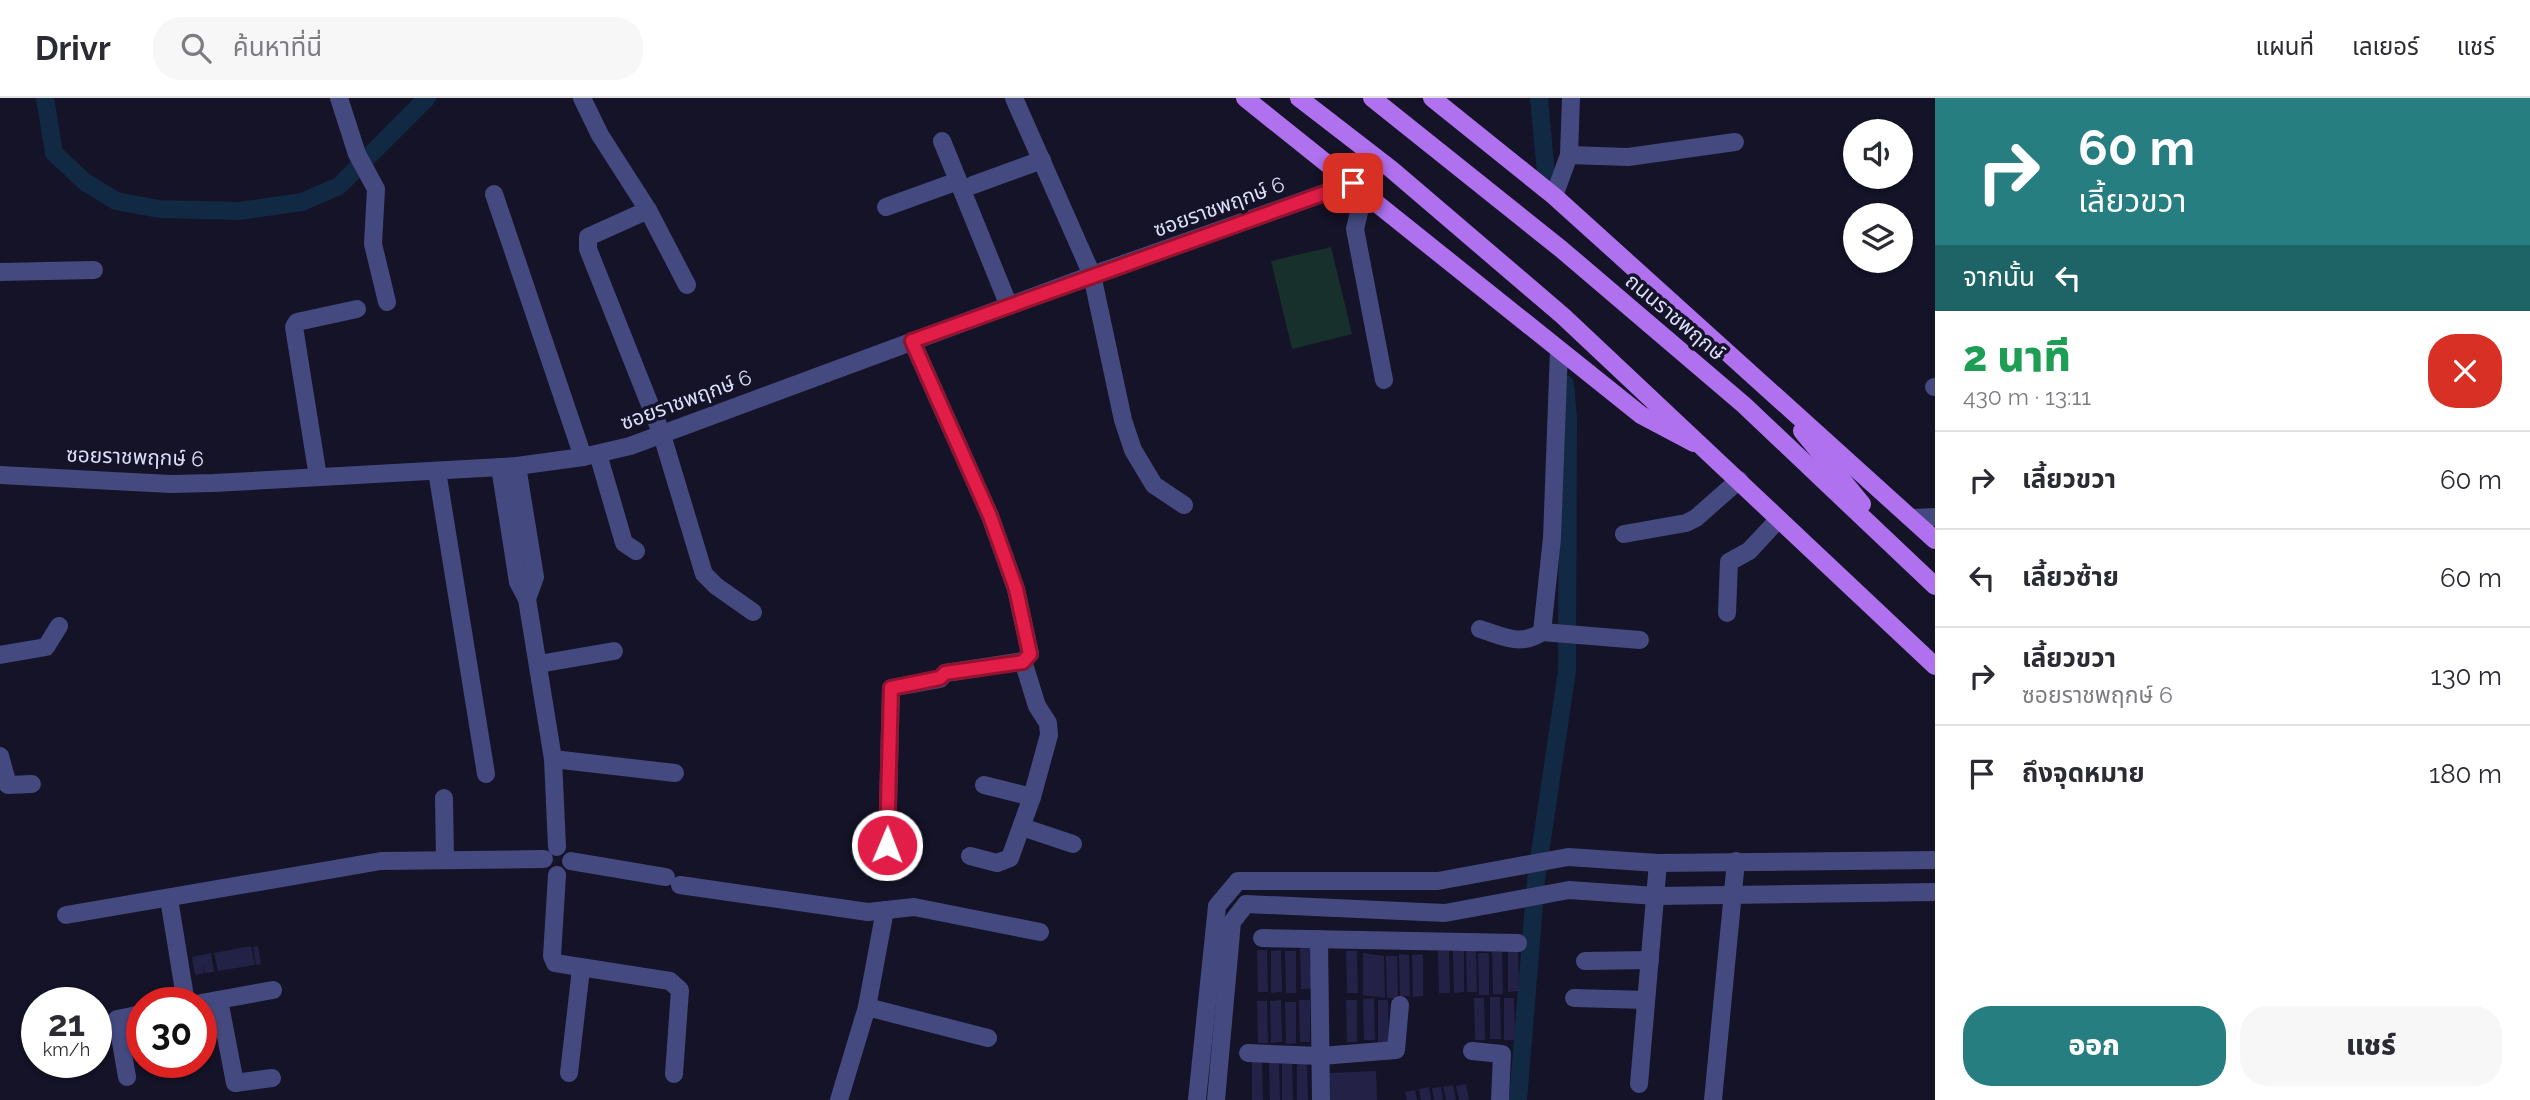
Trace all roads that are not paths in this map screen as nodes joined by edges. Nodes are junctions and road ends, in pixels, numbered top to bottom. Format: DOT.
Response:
graph roads {
  1 [pos="339,98"];
  2 [pos="582,98"];
  3 [pos="1014,98"];
  4 [pos="1245,98"];
  5 [pos="1299,98"];
  6 [pos="1372,98"];
  7 [pos="1432,98"];
  8 [pos="1571,98"];
  9 [pos="942,141"];
  10 [pos="1735,142"];
  11 [pos="1569,156"];
  12 [pos="1042,160"];
  13 [pos="966,183"];
  14 [pos="1359,187"];
  15 [pos="494,194"];
  16 [pos="1554,196"];
  17 [pos="886,207"];
  18 [pos="648,211"];
  19 [pos="94,270"];
  20 [pos="0,272"];
  21 [pos="1092,275"];
  22 [pos="687,285"];
  23 [pos="387,302"];
  24 [pos="1009,306"];
  25 [pos="358,309"];
  26 [pos="912,341"];
  27 [pos="1559,350"];
  28 [pos="1384,380"];
  29 [pos="1767,387"];
  30 [pos="662,435"];
  31 [pos="1704,448"];
  32 [pos="591,456"];
  33 [pos="509,467"];
  34 [pos="437,471"];
  35 [pos="0,475"];
  36 [pos="318,477"];
  37 [pos="1739,480"];
  38 [pos="1184,505"];
  39 [pos="1935,517"];
  40 [pos="1912,518"];
  41 [pos="1779,519"];
  42 [pos="1624,534"];
  43 [pos="1935,540"];
  44 [pos="636,551"];
  45 [pos="1906,558"];
  46 [pos="1935,586"];
  47 [pos="753,612"];
  48 [pos="1727,613"];
  49 [pos="59,626"];
  50 [pos="1480,629"];
  51 [pos="1542,632"];
  52 [pos="1640,640"];
  53 [pos="614,651"];
  54 [pos="0,655"];
  55 [pos="1023,662"];
  56 [pos="539,664"];
  57 [pos="1935,666"];
  58 [pos="0,756"];
  59 [pos="553,759"];
  60 [pos="675,773"];
  61 [pos="486,774"];
  62 [pos="32,784"];
  63 [pos="984,785"];
  64 [pos="1032,797"];
  65 [pos="444,798"];
  66 [pos="1022,827"];
  67 [pos="1073,844"];
  68 [pos="887,845"];
  69 [pos="550,853"];
  70 [pos="970,856"];
  71 [pos="445,859"];
  72 [pos="1935,860"];
  73 [pos="571,861"];
  74 [pos="1736,861"];
  75 [pos="1658,863"];
  76 [pos="556,875"];
  77 [pos="1935,892"];
  78 [pos="1733,894"];
  79 [pos="1656,896"];
  80 [pos="169,899"];
  81 [pos="885,910"];
  82 [pos="66,915"];
  83 [pos="1040,932"];
  84 [pos="1262,938"];
  85 [pos="1319,939"];
  86 [pos="1518,943"];
  87 [pos="1650,960"];
  88 [pos="1585,961"];
  89 [pos="580,969"];
  90 [pos="183,987"];
  91 [pos="273,990"];
  92 [pos="1574,998"];
  93 [pos="1646,1000"];
  94 [pos="217,1001"];
  95 [pos="1400,1005"];
  96 [pos="867,1007"];
  97 [pos="126,1017"];
  98 [pos="217,1025"];
  99 [pos="988,1038"];
  100 [pos="1472,1051"];
  101 [pos="1248,1053"];
  102 [pos="1321,1056"];
  103 [pos="126,1071"];
  104 [pos="569,1073"];
  105 [pos="674,1074"];
  106 [pos="272,1079"];
  107 [pos="1639,1084"];
  108 [pos="839,1100"];
  109 [pos="1197,1100"];
  110 [pos="1216,1100"];
  111 [pos="1321,1100"];
  112 [pos="1500,1100"];
  113 [pos="1713,1100"];
  1 -- 23 [label="street"];
  2 -- 18 [label="street"];
  3 -- 12 [label="street"];
  4 -- 14 [label="main road"];
  5 -- 31 [label="main road"];
  6 -- 45 [label="main road, ถนนราชพฤกษ์"];
  7 -- 16 [label="main road, ถนนราชพฤกษ์"];
  8 -- 11 [label="street"];
  9 -- 13 [label="street"];
  10 -- 11 [label="street"];
  11 -- 16 [label="street"];
  12 -- 13 [label="street"];
  12 -- 21 [label="street"];
  13 -- 17 [label="street"];
  13 -- 24 [label="street"];
  14 -- 21 [label="street, ซอยราชพฤกษ์ 6"];
  14 -- 27 [label="main road"];
  14 -- 28 [label="street"];
  15 -- 32 [label="street"];
  16 -- 29 [label="main road, ถนนราชพฤกษ์"];
  18 -- 22 [label="street"];
  18 -- 30 [label="street"];
  19 -- 20 [label="street"];
  21 -- 24 [label="street, ซอยราชพฤกษ์ 6"];
  21 -- 38 [label="street"];
  24 -- 26 [label="street, ซอยราชพฤกษ์ 6"];
  25 -- 36 [label="street"];
  26 -- 30 [label="street, ซอยราชพฤกษ์ 6"];
  26 -- 55 [label="street"];
  27 -- 31 [label="main road"];
  27 -- 51 [label="street"];
  29 -- 40 [label="main road, ถนนราชพฤกษ์"];
  29 -- 45 [label="main road"];
  30 -- 32 [label="street, ซอยราชพฤกษ์ 6"];
  30 -- 47 [label="street"];
  31 -- 37 [label="main road"];
  32 -- 33 [label="street, ซอยราชพฤกษ์ 6"];
  32 -- 44 [label="street"];
  33 -- 34 [label="street, ซอยราชพฤกษ์ 6"];
  33 -- 56 [label="street"];
  34 -- 36 [label="street, ซอยราชพฤกษ์ 6"];
  34 -- 61 [label="street"];
  35 -- 36 [label="street, ซอยราชพฤกษ์ 6"];
  37 -- 41 [label="main road"];
  37 -- 42 [label="street"];
  39 -- 40 [label="street"];
  40 -- 43 [label="main road, ถนนราชพฤกษ์"];
  41 -- 48 [label="street"];
  41 -- 57 [label="main road"];
  45 -- 46 [label="main road, ถนนราชพฤกษ์"];
  49 -- 54 [label="street"];
  50 -- 51 [label="street"];
  51 -- 52 [label="street"];
  53 -- 56 [label="street"];
  55 -- 64 [label="street"];
  55 -- 68 [label="street"];
  56 -- 59 [label="street"];
  58 -- 62 [label="street"];
  59 -- 60 [label="street"];
  59 -- 69 [label="street"];
  63 -- 64 [label="street"];
  64 -- 66 [label="street"];
  65 -- 71 [label="street"];
  66 -- 67 [label="street"];
  66 -- 70 [label="street"];
  69 -- 71 [label="street"];
  69 -- 73 [label="street"];
  69 -- 76 [label="street"];
  71 -- 80 [label="street"];
  72 -- 74 [label="street"];
  73 -- 76 [label="street"];
  73 -- 81 [label="street"];
  74 -- 75 [label="street"];
  74 -- 78 [label="street"];
  75 -- 79 [label="street"];
  75 -- 109 [label="street"];
  76 -- 89 [label="street"];
  77 -- 78 [label="street"];
  78 -- 79 [label="street"];
  78 -- 113 [label="street"];
  79 -- 87 [label="street"];
  79 -- 110 [label="street"];
  80 -- 82 [label="street"];
  80 -- 90 [label="street"];
  81 -- 83 [label="street"];
  81 -- 96 [label="street"];
  84 -- 85 [label="street"];
  85 -- 86 [label="street"];
  85 -- 102 [label="street"];
  87 -- 88 [label="street"];
  87 -- 93 [label="street"];
  89 -- 104 [label="street"];
  89 -- 105 [label="street"];
  91 -- 94 [label="street"];
  92 -- 93 [label="street"];
  93 -- 107 [label="street"];
  95 -- 102 [label="street"];
  96 -- 99 [label="street"];
  96 -- 108 [label="street"];
  97 -- 103 [label="street"];
  98 -- 106 [label="street"];
  100 -- 112 [label="street"];
  101 -- 102 [label="street"];
  102 -- 111 [label="street"];
}
